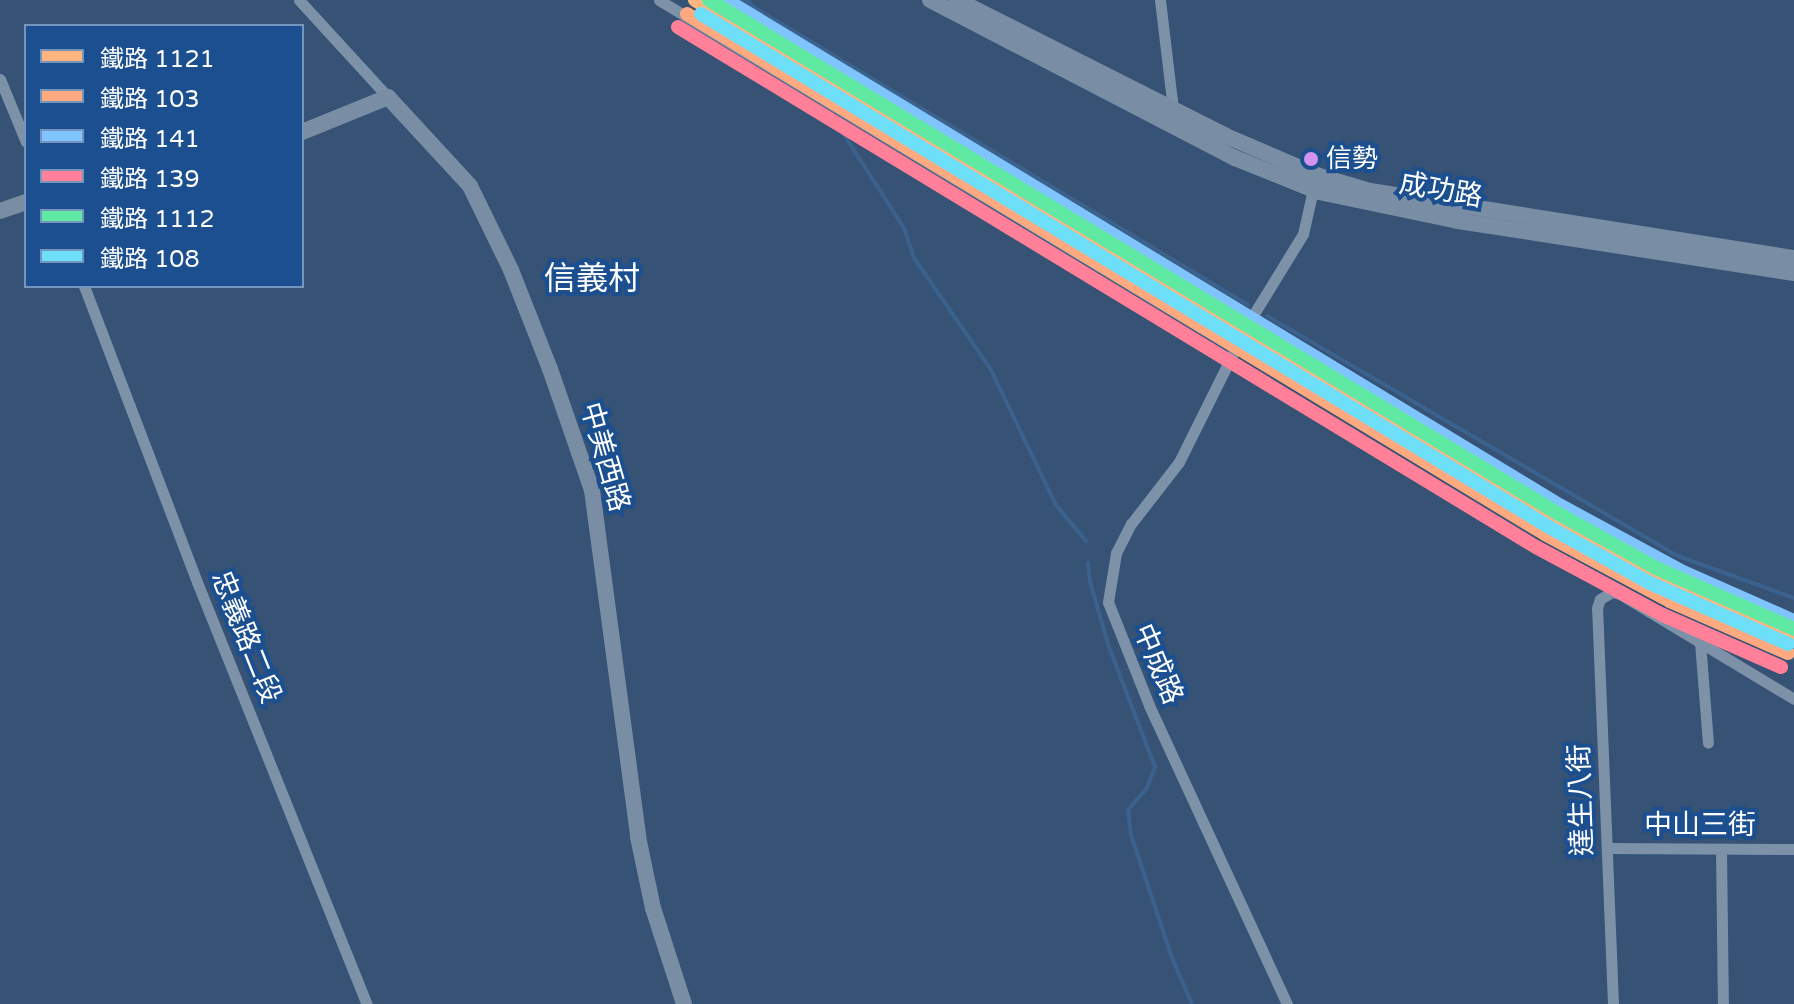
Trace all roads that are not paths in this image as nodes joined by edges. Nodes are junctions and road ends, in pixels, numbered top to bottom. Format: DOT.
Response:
graph roads {
  1 [pos="299,0"];
  2 [pos="659,0"];
  3 [pos="930,0"];
  4 [pos="957,0"];
  5 [pos="1160,0"];
  6 [pos="0,79"];
  7 [pos="388,97"];
  8 [pos="1167,114"];
  9 [pos="304,131"];
  10 [pos="24,137"];
  11 [pos="1315,182"];
  12 [pos="24,203"];
  13 [pos="0,211"];
  14 [pos="1794,258"];
  15 [pos="1794,273"];
  16 [pos="85,288"];
  17 [pos="1236,349"];
  18 [pos="1700,642"];
  19 [pos="1794,699"];
  20 [pos="1708,743"];
  21 [pos="1607,848"];
  22 [pos="1721,849"];
  23 [pos="1794,849"];
  24 [pos="367,1004"];
  25 [pos="684,1004"];
  26 [pos="1287,1004"];
  27 [pos="1613,1004"];
  28 [pos="1723,1004"];
  1 -- 7 [label="street, 中美西路"];
  2 -- 17 [label="street"];
  3 -- 8 [label="street, 成功路"];
  4 -- 8 [label="street, 成功路"];
  5 -- 8 [label="street"];
  6 -- 10 [label="street"];
  7 -- 9 [label="street"];
  7 -- 25 [label="street, 中美西路"];
  8 -- 11 [label="street, 成功路"];
  11 -- 14 [label="street, 成功路"];
  11 -- 15 [label="street, 成功路"];
  11 -- 17 [label="street, 中成路"];
  12 -- 13 [label="street"];
  16 -- 24 [label="street, 忠義路二段"];
  17 -- 26 [label="street, 中成路"];
  18 -- 19 [label="street"];
  18 -- 20 [label="street"];
  18 -- 21 [label="street, 達生八街"];
  21 -- 22 [label="street, 中山三街"];
  21 -- 27 [label="street, 達生八街"];
  22 -- 23 [label="street, 中山三街"];
  22 -- 28 [label="street"];
}
